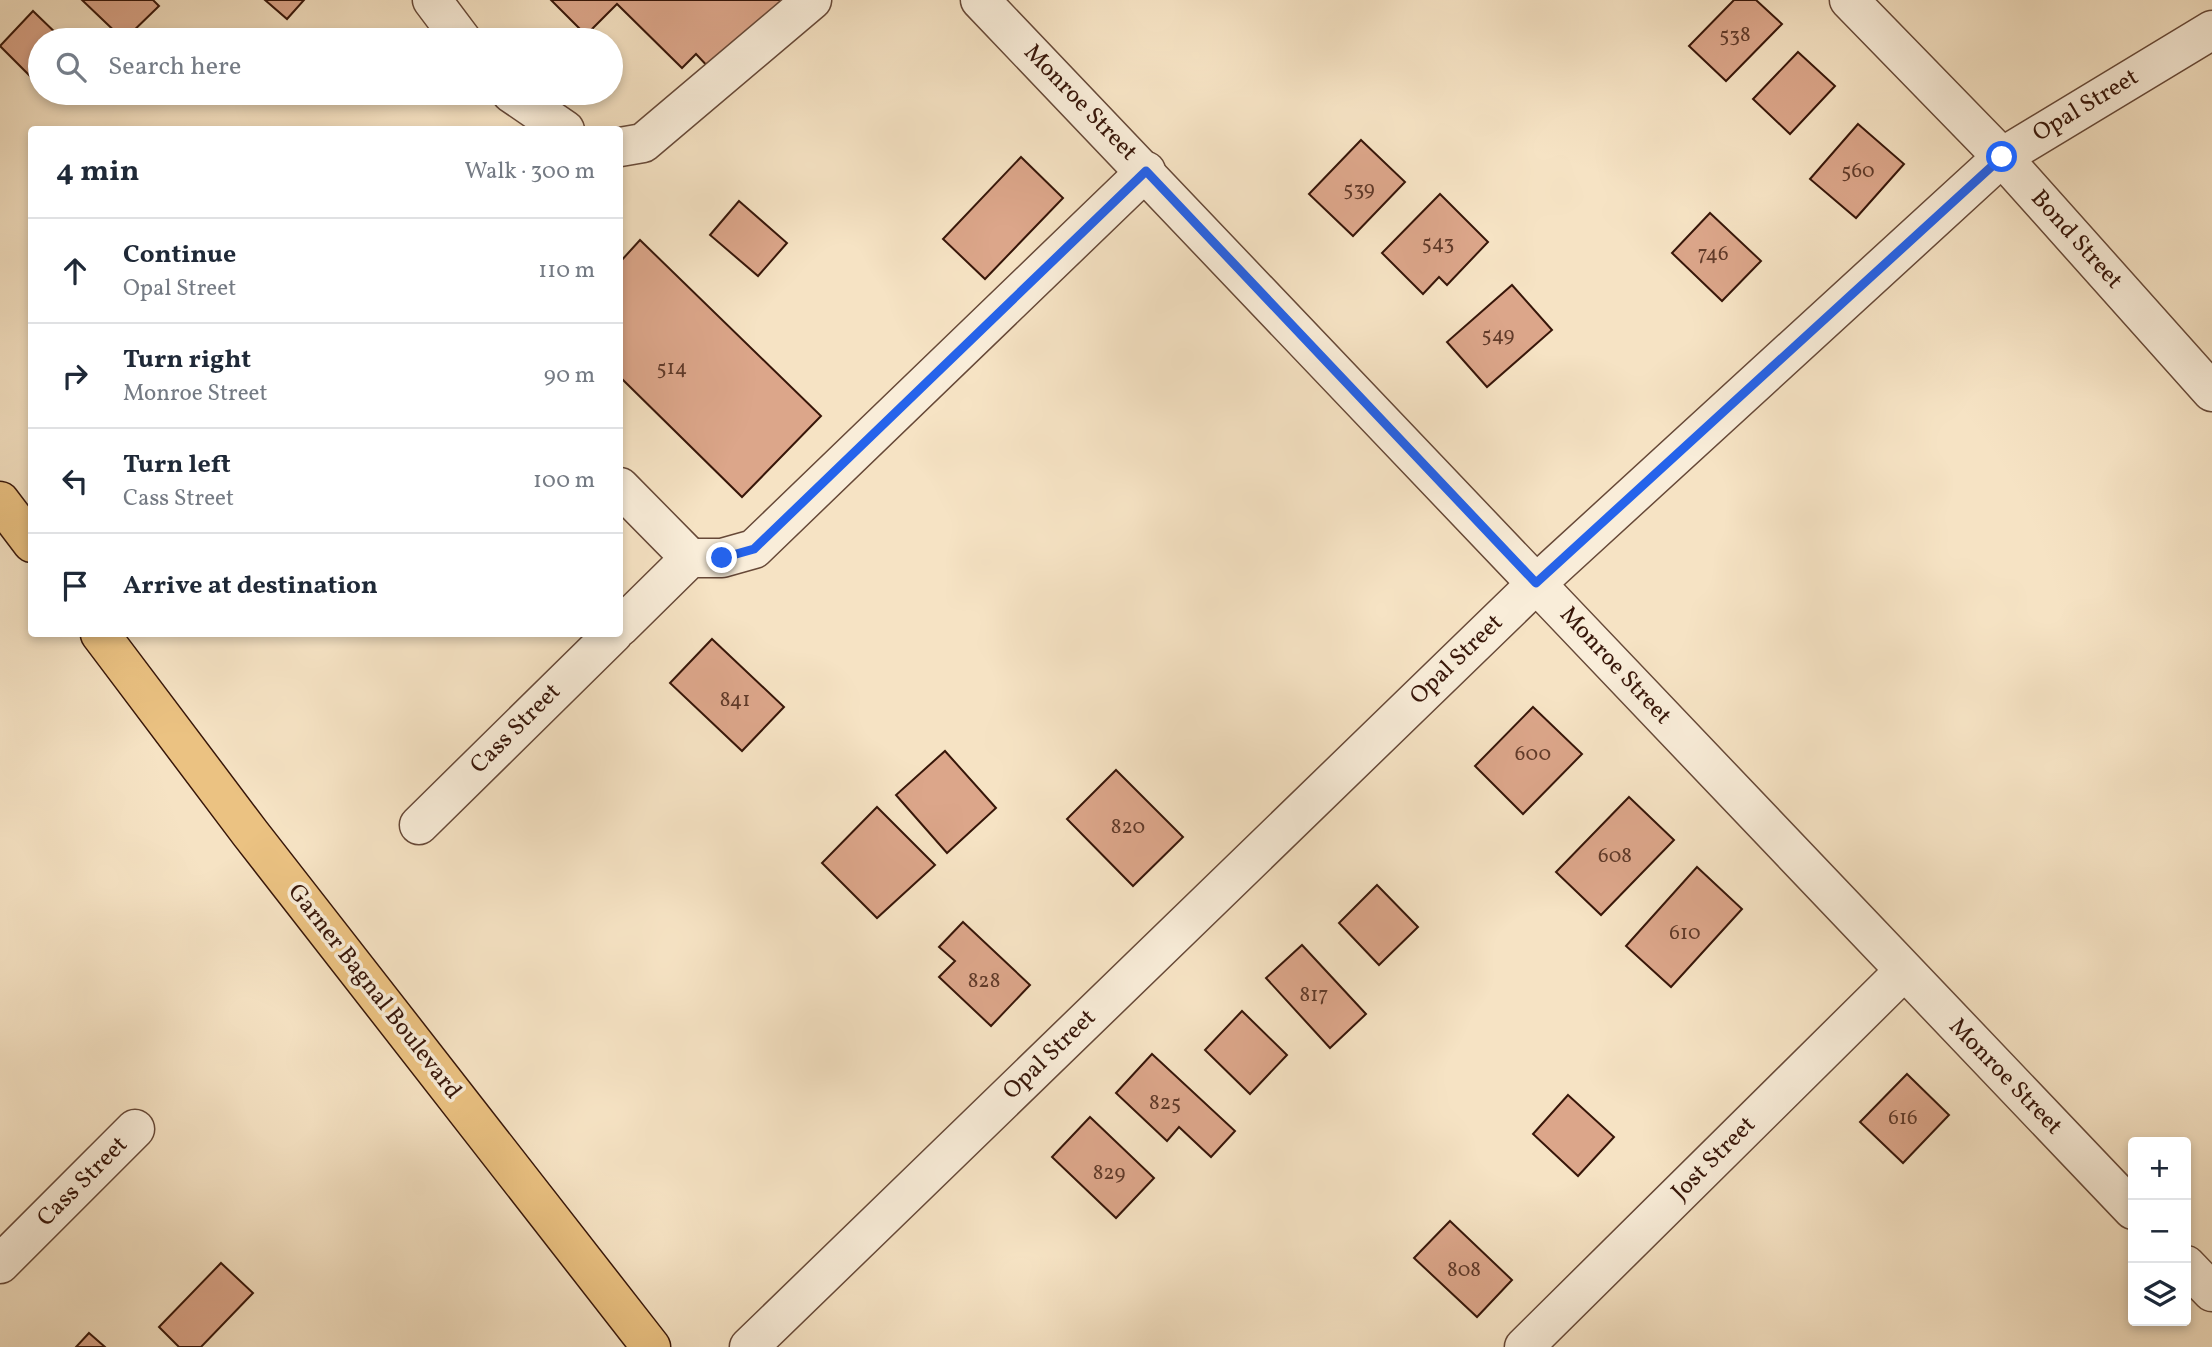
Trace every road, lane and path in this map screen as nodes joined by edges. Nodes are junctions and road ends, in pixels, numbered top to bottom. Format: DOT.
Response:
graph roads {
  1 [pos="432,0"];
  2 [pos="812,0"];
  3 [pos="980,0"];
  4 [pos="1849,0"];
  5 [pos="453,28"];
  6 [pos="2212,30"];
  7 [pos="529,105"];
  8 [pos="559,126"];
  9 [pos="623,146"];
  10 [pos="2002,157"];
  11 [pos="1146,171"];
  12 [pos="2212,392"];
  13 [pos="623,489"];
  14 [pos="0,501"];
  15 [pos="28,538"];
  16 [pos="690,558"];
  17 [pos="1536,583"];
  18 [pos="623,624"];
  19 [pos="102,637"];
  20 [pos="610,637"];
  21 [pos="419,825"];
  22 [pos="1903,971"];
  23 [pos="135,1129"];
  24 [pos="2128,1205"];
  25 [pos="0,1265"];
  26 [pos="2191,1270"];
  27 [pos="2212,1292"];
  28 [pos="651,1347"];
  29 [pos="749,1347"];
  30 [pos="1524,1347"];
  1 -- 5 [label="street"];
  2 -- 9 [label="street"];
  3 -- 11 [label="street, Monroe Street"];
  4 -- 10 [label="street, Bond Street"];
  6 -- 10 [label="street, Opal Street"];
  7 -- 8 [label="street"];
  10 -- 12 [label="street, Bond Street"];
  10 -- 17 [label="street, Opal Street"];
  11 -- 16 [label="street"];
  11 -- 17 [label="street, Monroe Street"];
  13 -- 16 [label="street"];
  14 -- 15 [label="highway"];
  16 -- 18 [label="street"];
  17 -- 22 [label="street, Monroe Street"];
  17 -- 29 [label="street, Opal Street"];
  19 -- 28 [label="highway, Garner Bagnal Boulevard"];
  20 -- 21 [label="street, Cass Street"];
  22 -- 24 [label="street, Monroe Street"];
  22 -- 30 [label="street, Jost Street"];
  23 -- 25 [label="street, Cass Street"];
  26 -- 27 [label="street"];
}
